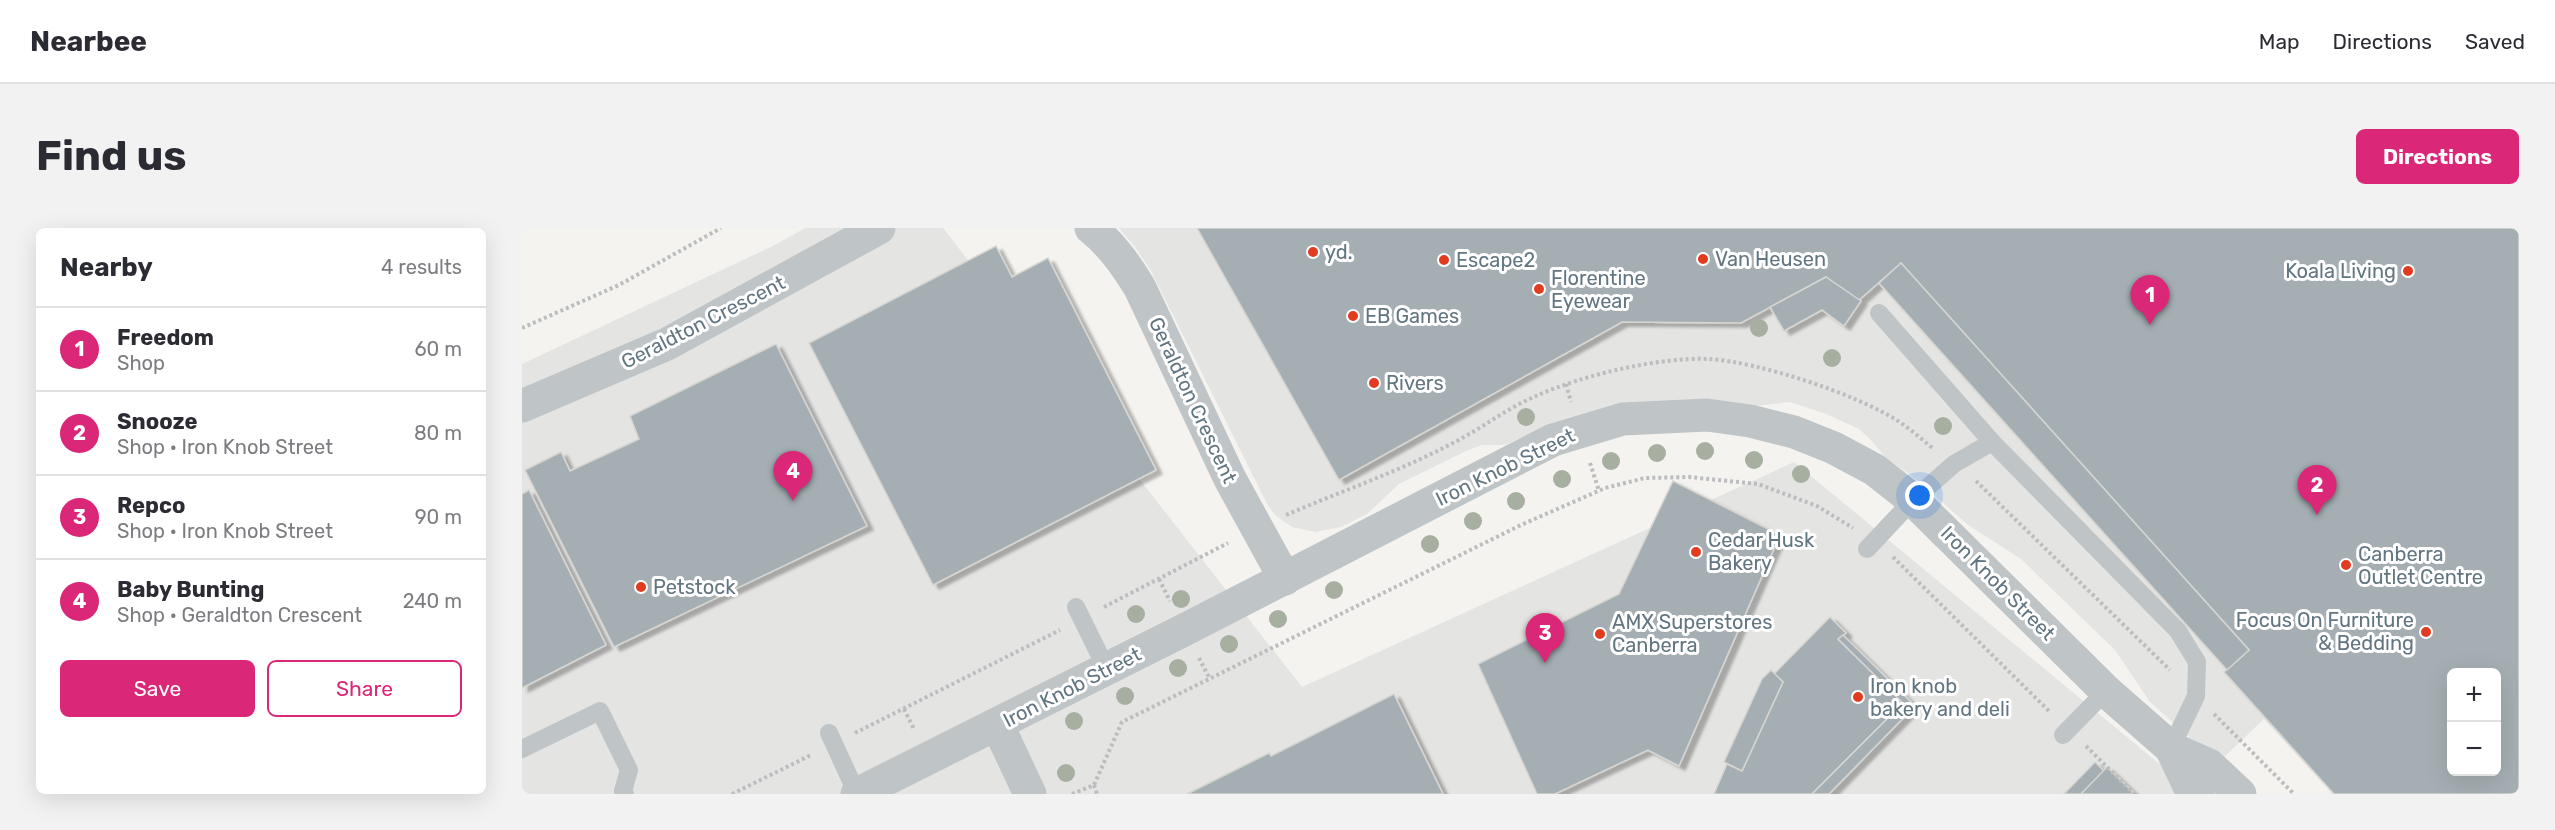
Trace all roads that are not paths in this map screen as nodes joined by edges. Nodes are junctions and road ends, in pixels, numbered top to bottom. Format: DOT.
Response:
graph roads {
  1 [pos="879,228"];
  2 [pos="1091,228"];
  3 [pos="1879,313"];
  4 [pos="522,406"];
  5 [pos="1992,442"];
  6 [pos="1913,500"];
  7 [pos="1871,545"];
  8 [pos="1285,579"];
  9 [pos="1079,613"];
  10 [pos="1107,670"];
  11 [pos="2106,691"];
  12 [pos="998,724"];
  13 [pos="2066,733"];
  14 [pos="832,738"];
  15 [pos="2171,748"];
  16 [pos="522,749"];
  17 [pos="621,793"];
  18 [pos="857,794"];
  19 [pos="1030,794"];
  20 [pos="2198,794"];
  21 [pos="2240,794"];
  1 -- 4 [label="street, Geraldton Crescent"];
  2 -- 8 [label="street, Geraldton Crescent"];
  3 -- 5 [label="lane"];
  5 -- 6 [label="lane"];
  5 -- 15 [label="lane"];
  6 -- 7 [label="lane"];
  6 -- 8 [label="street, Iron Knob Street"];
  6 -- 11 [label="street, Iron Knob Street"];
  8 -- 10 [label="street, Iron Knob Street"];
  9 -- 10 [label="lane"];
  10 -- 12 [label="street, Iron Knob Street"];
  11 -- 13 [label="lane"];
  11 -- 15 [label="street, Iron Knob Street"];
  12 -- 18 [label="street, Iron Knob Street"];
  12 -- 19 [label="street"];
  14 -- 18 [label="lane"];
  15 -- 20 [label="street, Iron Knob Street"];
  15 -- 21 [label="street, Iron Knob Street"];
  16 -- 17 [label="lane"];
}
